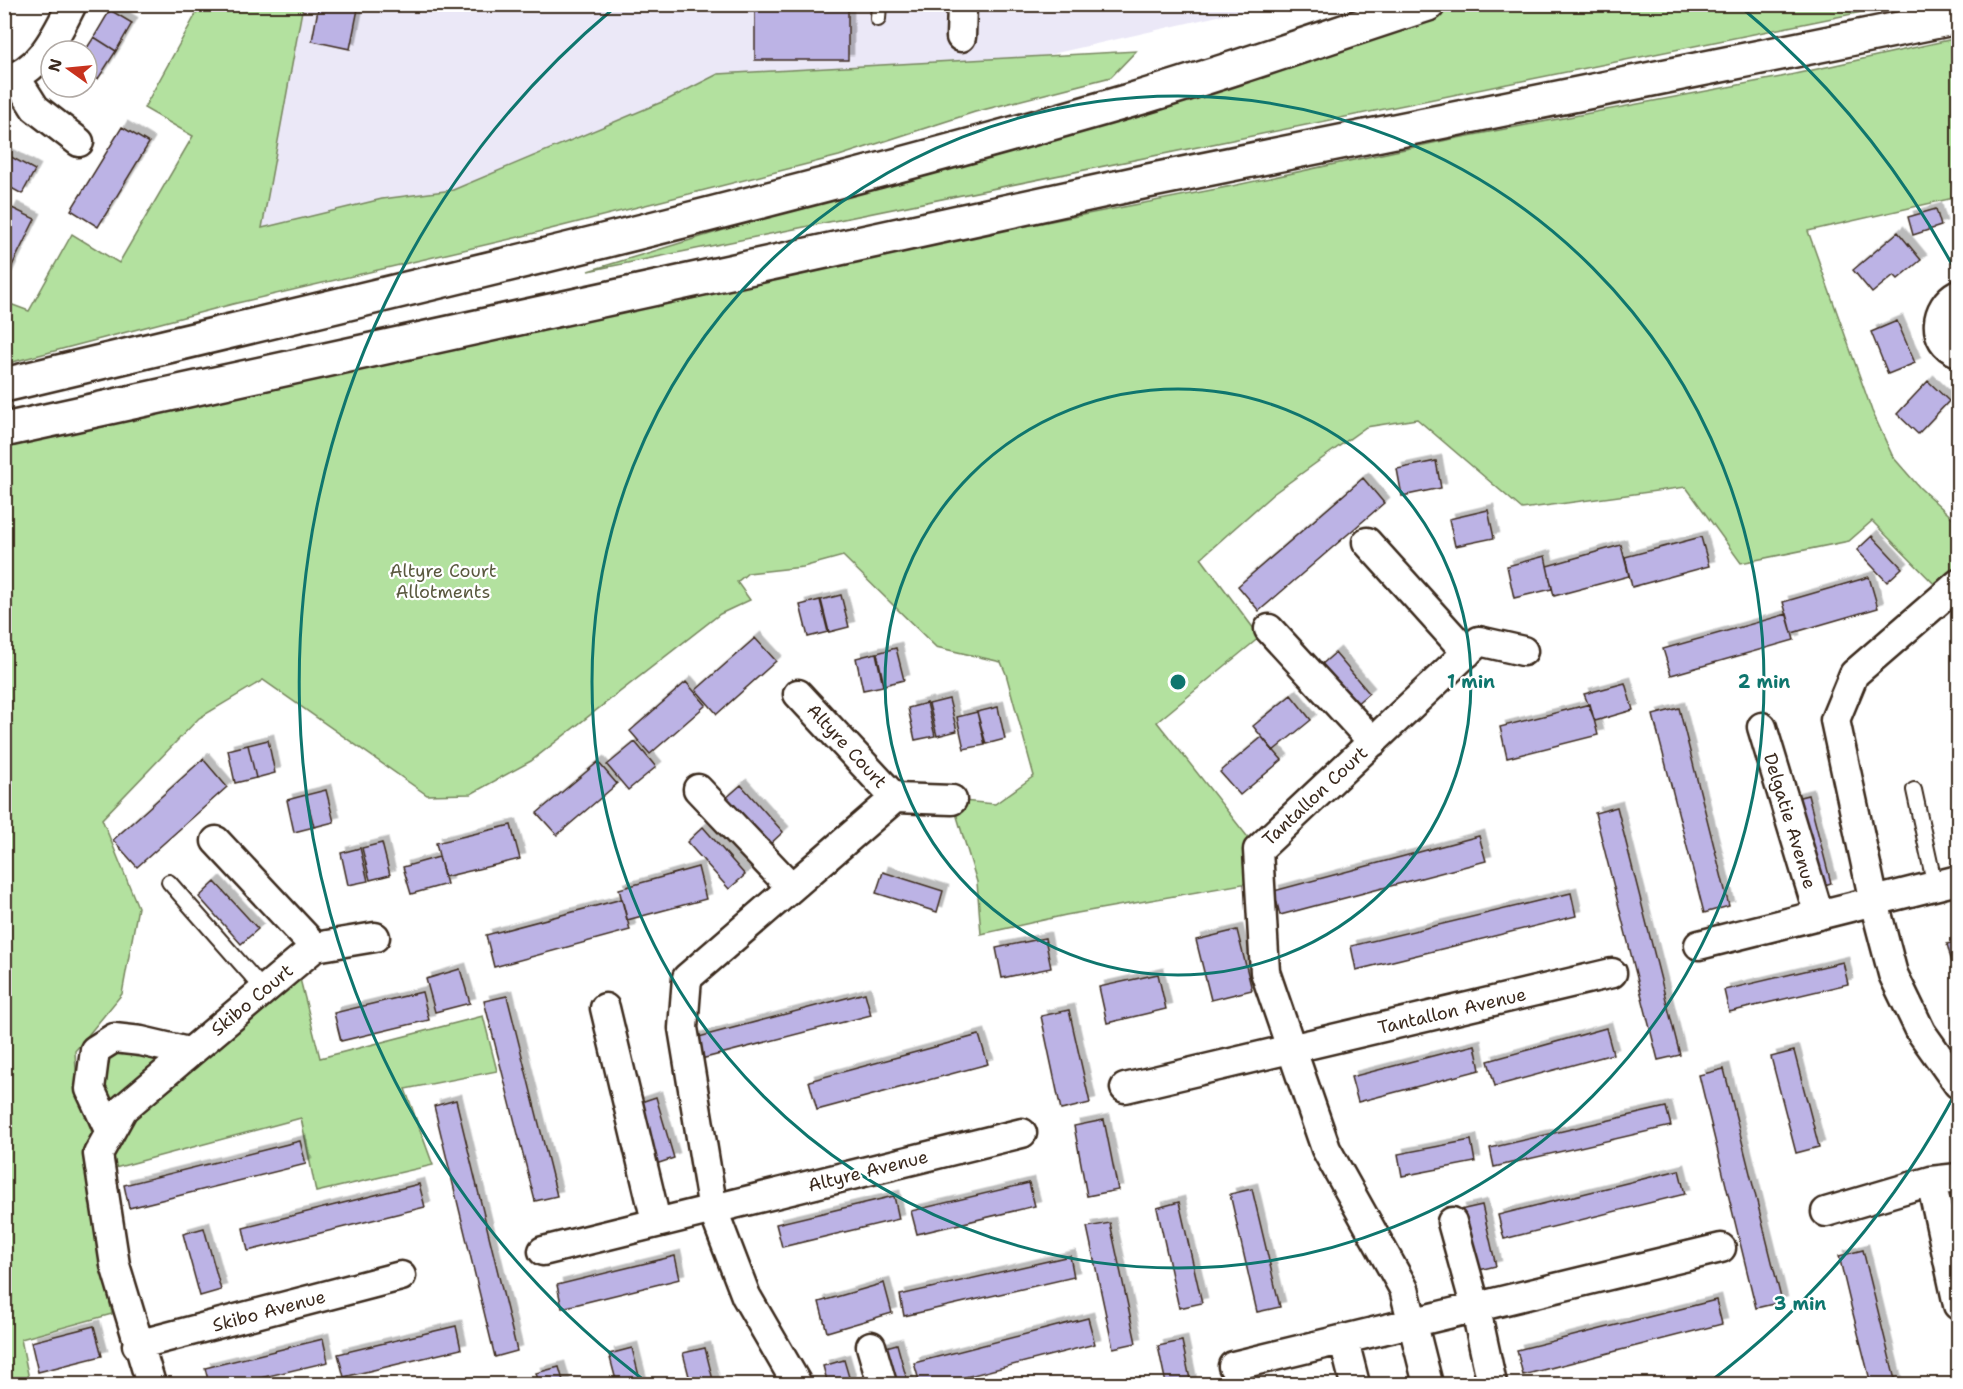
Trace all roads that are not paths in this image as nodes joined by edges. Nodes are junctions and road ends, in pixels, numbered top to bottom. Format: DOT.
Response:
graph roads {
  1 [pos="72,4"];
  2 [pos="879,4"];
  3 [pos="962,4"];
  4 [pos="1428,4"];
  5 [pos="1959,17"];
  6 [pos="878,19"];
  7 [pos="962,37"];
  8 [pos="10,79"];
  9 [pos="79,142"];
  10 [pos="1959,294"];
  11 [pos="1959,352"];
  12 [pos="4,385"];
  13 [pos="4,430"];
  14 [pos="1367,542"];
  15 [pos="1959,584"];
  16 [pos="1269,629"];
  17 [pos="1523,651"];
  18 [pos="1467,653"];
  19 [pos="798,694"];
  20 [pos="1762,727"];
  21 [pos="1372,742"];
  22 [pos="698,789"];
  23 [pos="1914,790"];
  24 [pos="895,798"];
  25 [pos="952,800"];
  26 [pos="216,842"];
  27 [pos="169,882"];
  28 [pos="1947,883"];
  29 [pos="791,887"];
  30 [pos="1874,902"];
  31 [pos="1819,915"];
  32 [pos="375,937"];
  33 [pos="1699,945"];
  34 [pos="315,947"];
  35 [pos="1612,973"];
  36 [pos="264,990"];
  37 [pos="605,1008"];
  38 [pos="1292,1048"];
  39 [pos="188,1052"];
  40 [pos="1959,1084"];
  41 [pos="1125,1088"];
  42 [pos="110,1132"];
  43 [pos="1022,1133"];
  44 [pos="1945,1180"];
  45 [pos="713,1210"];
  46 [pos="1826,1212"];
  47 [pos="656,1221"];
  48 [pos="1452,1222"];
  49 [pos="1721,1248"];
  50 [pos="543,1251"];
  51 [pos="401,1276"];
  52 [pos="1475,1305"];
  53 [pos="1959,1305"];
  54 [pos="1413,1323"];
  55 [pos="1344,1341"];
  56 [pos="137,1345"];
  57 [pos="871,1346"];
  58 [pos="1233,1366"];
  59 [pos="151,1384"];
  60 [pos="797,1384"];
  61 [pos="882,1384"];
  62 [pos="1355,1384"];
  63 [pos="1428,1384"];
  64 [pos="1492,1384"];
  1 -- 8 [label="street"];
  2 -- 6 [label="lane"];
  3 -- 7 [label="street"];
  4 -- 12 [label="highway"];
  5 -- 13 [label="highway"];
  8 -- 9 [label="street"];
  10 -- 11 [label="street"];
  14 -- 18 [label="street"];
  15 -- 30 [label="street"];
  16 -- 21 [label="street, Tantallon Court"];
  17 -- 18 [label="street, Tantallon Court"];
  18 -- 21 [label="street, Tantallon Court"];
  19 -- 24 [label="street, Altyre Court"];
  20 -- 31 [label="street, Delgatie Avenue"];
  21 -- 38 [label="street, Tantallon Court"];
  22 -- 29 [label="street"];
  23 -- 28 [label="lane"];
  24 -- 25 [label="street, Altyre Court"];
  24 -- 29 [label="street, Altyre Court"];
  26 -- 34 [label="street"];
  27 -- 36 [label="lane"];
  28 -- 30 [label="street"];
  29 -- 45 [label="street, Altyre Court"];
  30 -- 31 [label="street"];
  30 -- 40 [label="street"];
  31 -- 33 [label="street"];
  32 -- 34 [label="street"];
  34 -- 36 [label="street, Skibo Court"];
  35 -- 38 [label="street, Tantallon Avenue"];
  36 -- 39 [label="street, Skibo Court"];
  37 -- 47 [label="street"];
  38 -- 41 [label="street, Tantallon Avenue"];
  38 -- 54 [label="street"];
  39 -- 42 [label="street"];
  39 -- 42 [label="street"];
  42 -- 56 [label="street"];
  43 -- 45 [label="street, Altyre Avenue"];
  44 -- 46 [label="street"];
  44 -- 53 [label="street"];
  45 -- 47 [label="street, Altyre Avenue"];
  45 -- 60 [label="street"];
  47 -- 50 [label="street, Altyre Avenue"];
  48 -- 52 [label="street"];
  49 -- 52 [label="street"];
  51 -- 56 [label="street, Skibo Avenue"];
  52 -- 54 [label="street"];
  52 -- 64 [label="street"];
  54 -- 55 [label="street"];
  54 -- 63 [label="street"];
  55 -- 58 [label="street"];
  55 -- 62 [label="street"];
  56 -- 59 [label="street"];
  57 -- 61 [label="street"];
}
